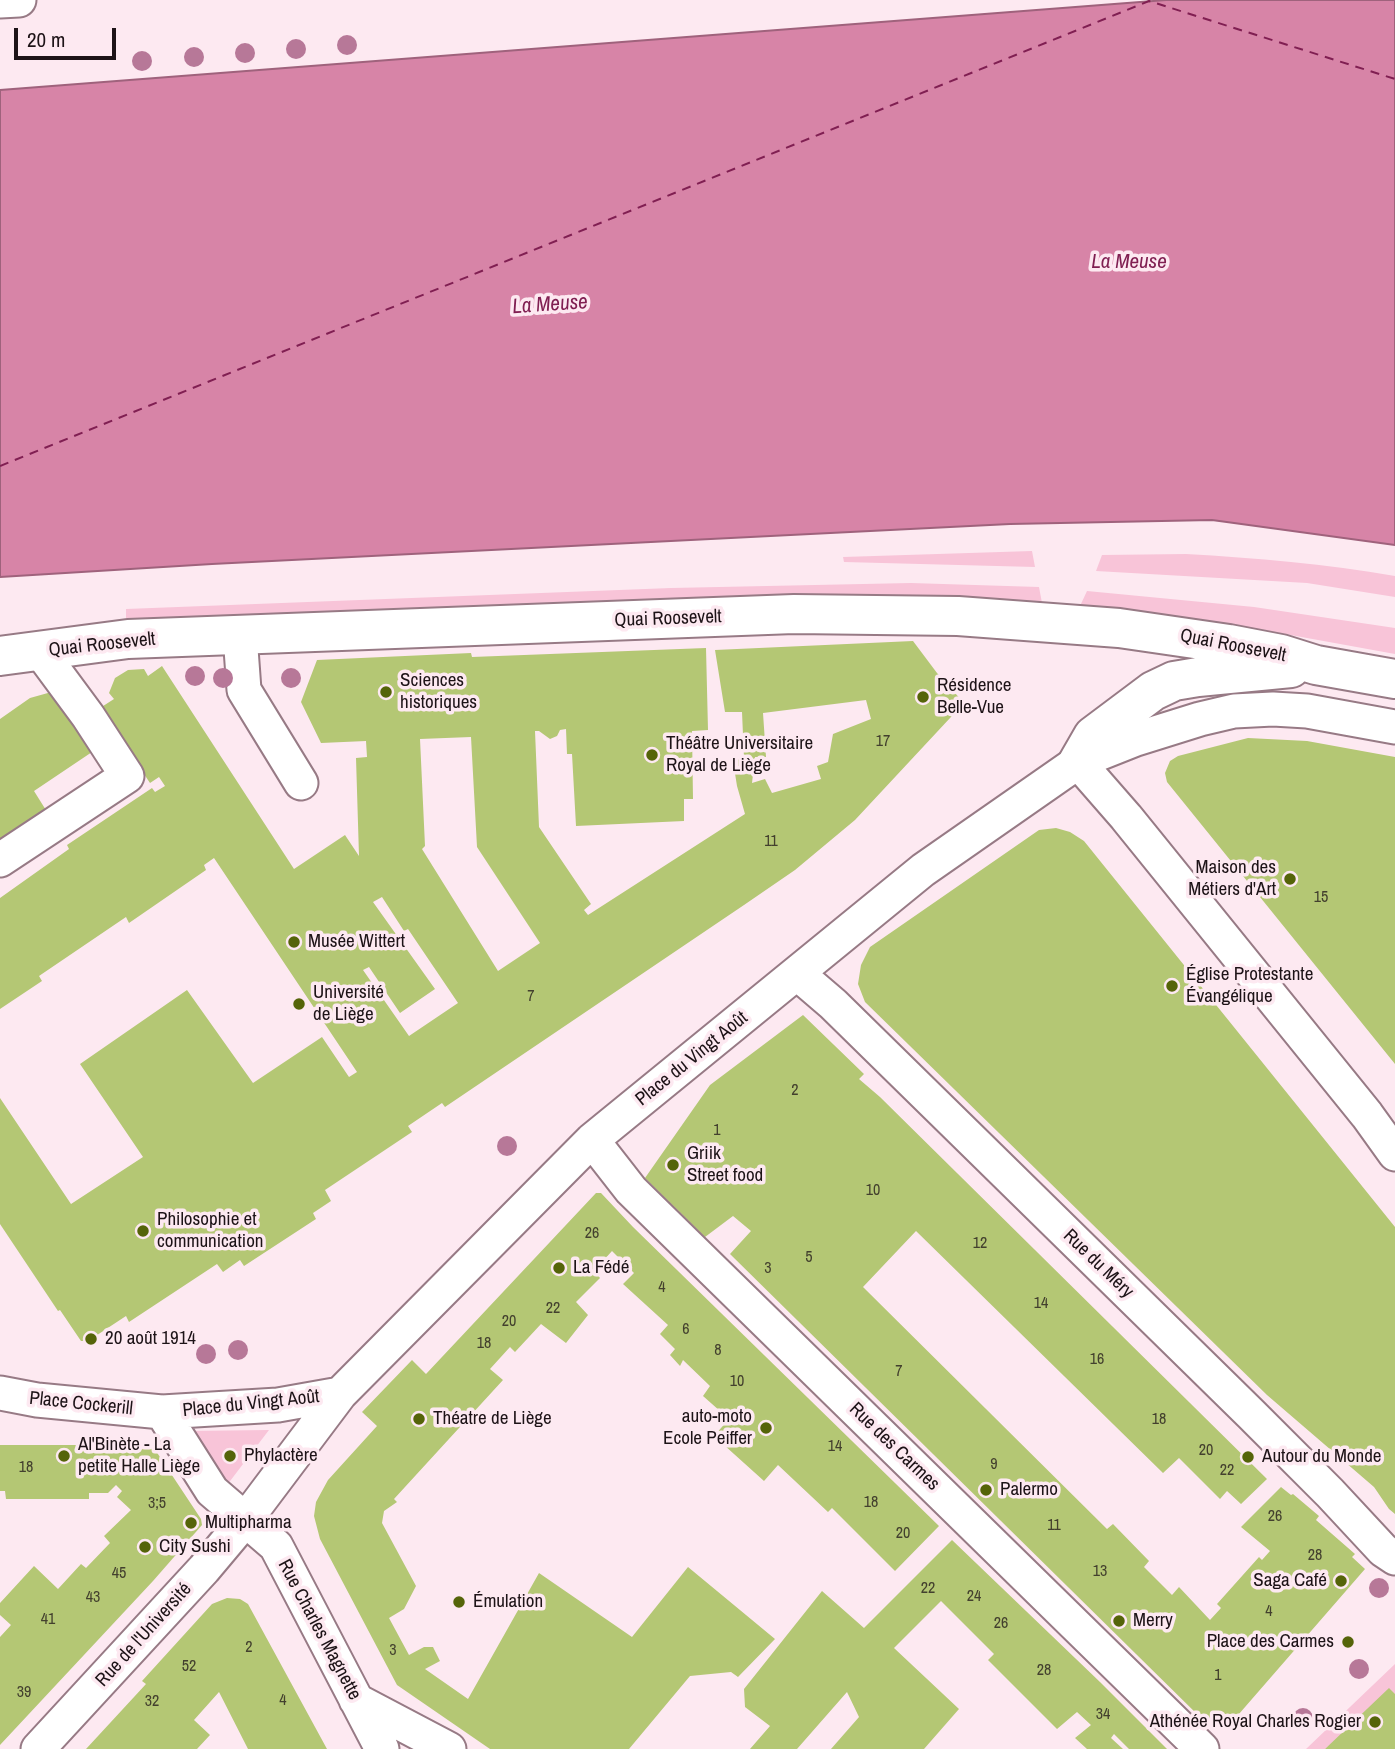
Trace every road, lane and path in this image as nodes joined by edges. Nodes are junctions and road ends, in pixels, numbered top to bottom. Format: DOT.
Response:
graph roads {
  1 [pos="240,635"];
  2 [pos="14,658"];
  3 [pos="1316,665"];
  4 [pos="1395,679"];
  5 [pos="1395,727"];
  6 [pos="1077,762"];
  7 [pos="301,783"];
  8 [pos="0,860"];
  9 [pos="798,974"];
  10 [pos="1367,1115"];
  11 [pos="1395,1134"];
  12 [pos="592,1140"];
  13 [pos="1395,1154"];
  14 [pos="0,1393"];
  15 [pos="340,1394"];
  16 [pos="162,1412"];
  17 [pos="246,1519"];
  18 [pos="1395,1558"];
  19 [pos="356,1700"];
  20 [pos="38,1749"];
  21 [pos="382,1749"];
  22 [pos="449,1749"];
  23 [pos="1202,1749"];
  1 -- 2 [label="main road, Quai Roosevelt"];
  1 -- 3 [label="main road, Quai Roosevelt"];
  1 -- 7 [label="street"];
  2 -- 8 [label="street"];
  3 -- 4 [label="main road"];
  3 -- 6 [label="main road"];
  5 -- 6 [label="street, Place du Vingt Août"];
  6 -- 9 [label="street, Place du Vingt Août"];
  6 -- 10 [label="street"];
  9 -- 12 [label="street, Place du Vingt Août"];
  9 -- 18 [label="street, Rue du Méry"];
  10 -- 11 [label="street"];
  10 -- 13 [label="street"];
  12 -- 15 [label="street, Place du Vingt Août"];
  12 -- 23 [label="street, Rue des Carmes"];
  14 -- 16 [label="street, Place Cockerill"];
  15 -- 16 [label="street, Place du Vingt Août"];
  15 -- 17 [label="street, Place du Vingt Août"];
  16 -- 17 [label="street, Place du Vingt Août"];
  17 -- 19 [label="street, Rue Charles Magnette"];
  17 -- 20 [label="street, Rue de l'Université"];
  19 -- 21 [label="street, Rue Charles Magnette"];
  19 -- 22 [label="street"];
}
